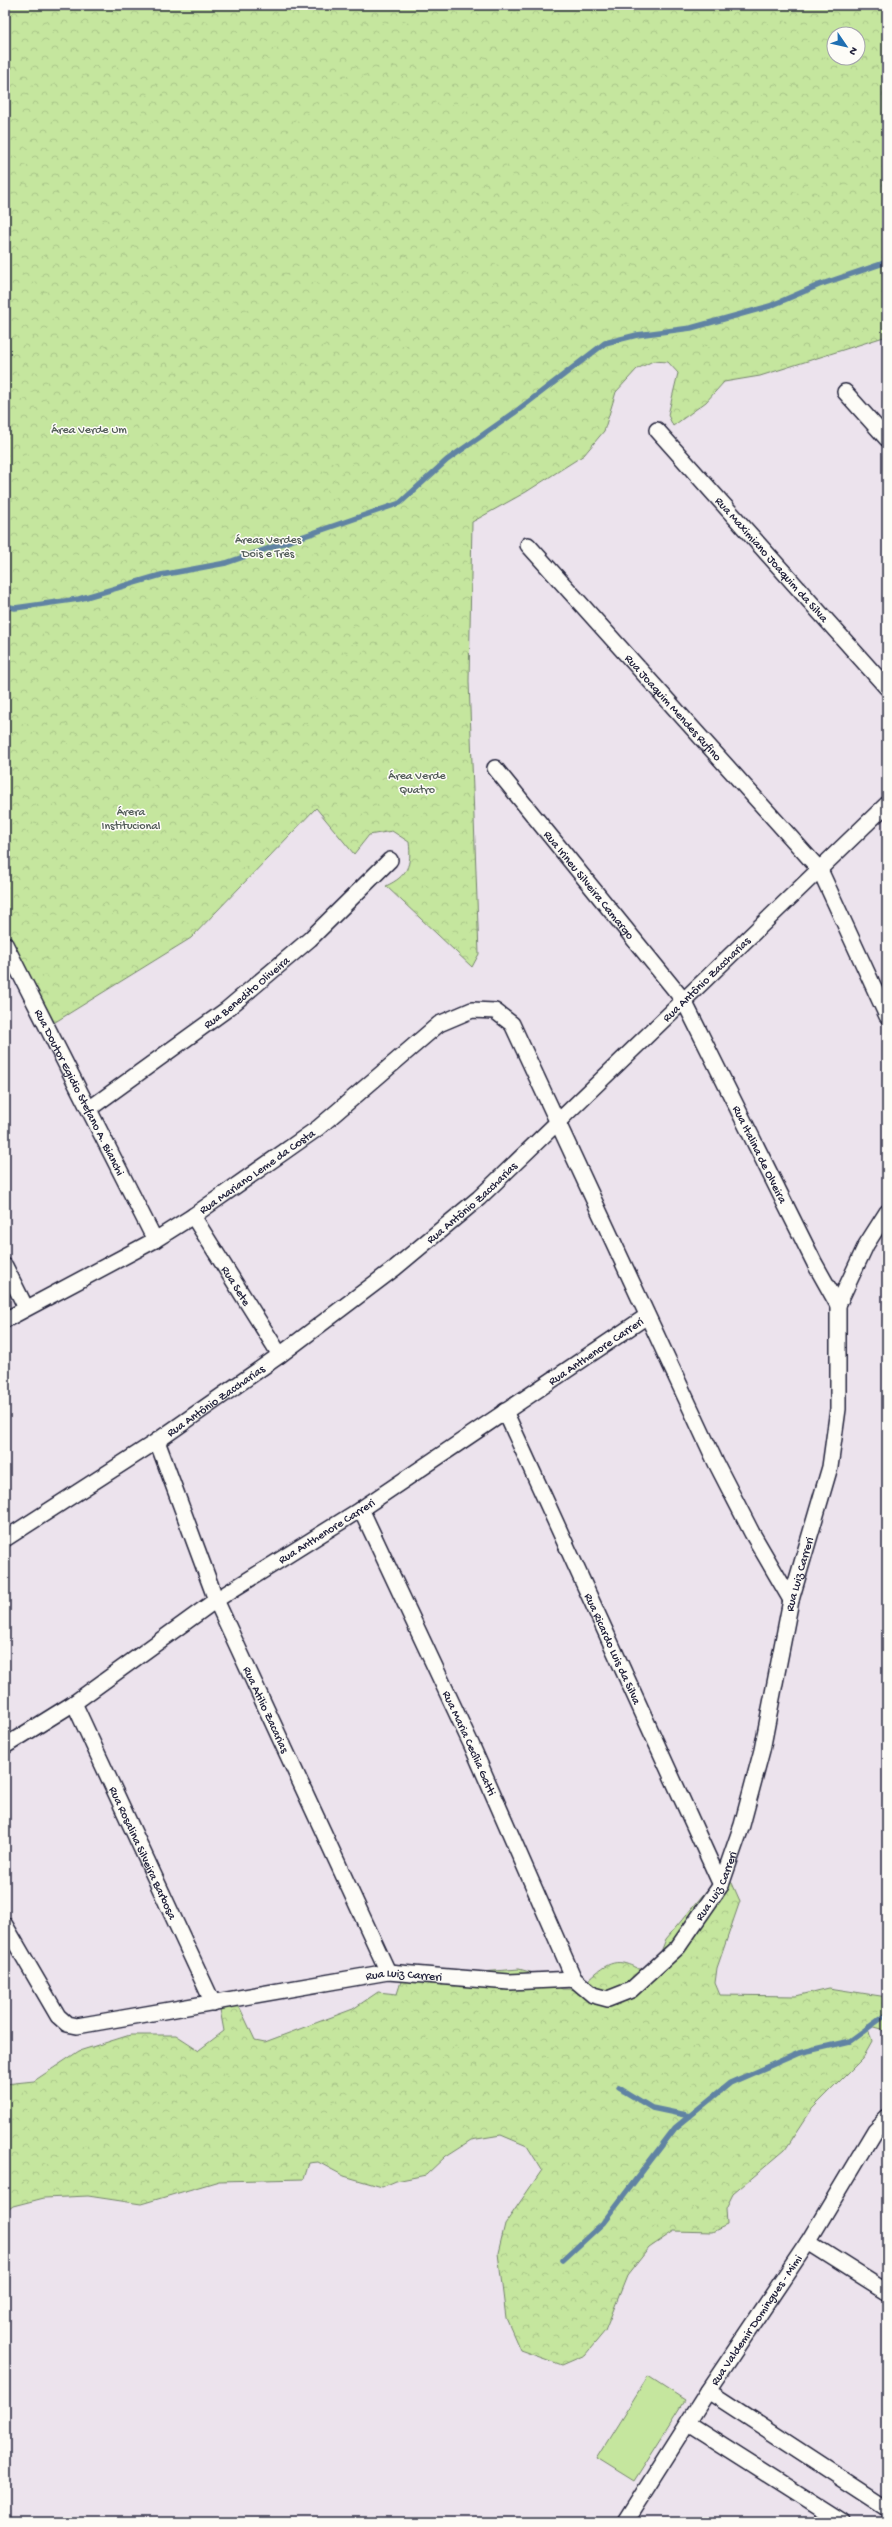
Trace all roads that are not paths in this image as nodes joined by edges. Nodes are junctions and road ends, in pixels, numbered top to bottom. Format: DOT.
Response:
graph roads {
  1 [pos="845,392"];
  2 [pos="657,430"];
  3 [pos="887,439"];
  4 [pos="528,545"];
  5 [pos="887,688"];
  6 [pos="495,768"];
  7 [pos="887,804"];
  8 [pos="390,860"];
  9 [pos="820,870"];
  10 [pos="5,944"];
  11 [pos="684,1001"];
  12 [pos="887,1016"];
  13 [pos="89,1109"];
  14 [pos="557,1122"];
  15 [pos="887,1212"];
  16 [pos="193,1216"];
  17 [pos="155,1240"];
  18 [pos="5,1266"];
  19 [pos="838,1305"];
  20 [pos="26,1308"];
  21 [pos="647,1316"];
  22 [pos="5,1320"];
  23 [pos="280,1355"];
  24 [pos="505,1411"];
  25 [pos="157,1441"];
  26 [pos="361,1509"];
  27 [pos="5,1539"];
  28 [pos="216,1600"];
  29 [pos="791,1600"];
  30 [pos="74,1703"];
  31 [pos="5,1746"];
  32 [pos="721,1885"];
  33 [pos="5,1925"];
  34 [pos="388,1972"];
  35 [pos="574,1979"];
  36 [pos="213,2003"];
  37 [pos="887,2118"];
  38 [pos="808,2242"];
  39 [pos="887,2292"];
  40 [pos="708,2391"];
  41 [pos="688,2424"];
  42 [pos="887,2508"];
  43 [pos="625,2522"];
  44 [pos="842,2522"];
  1 -- 3 [label="street"];
  2 -- 5 [label="street, Rua Maximiano Joaquim da Silva"];
  4 -- 9 [label="street, Rua Joaquim Mendes Rufino"];
  6 -- 11 [label="street, Rua Irineu Silveira Camargo"];
  7 -- 9 [label="street, Rua Antônio Zaccharias"];
  8 -- 13 [label="street, Rua Benedito Oliveira"];
  9 -- 11 [label="street, Rua Antônio Zaccharias"];
  9 -- 12 [label="street, Rua Joaquim Mendes Rufino"];
  10 -- 13 [label="street, Rua Doutor Egidio Stefano A. Bianchi"];
  11 -- 14 [label="street, Rua Antônio Zaccharias"];
  11 -- 19 [label="street, Rua Italina de Olveira"];
  13 -- 17 [label="street, Rua Doutor Egidio Stefano A. Bianchi"];
  14 -- 16 [label="street, Rua Mariano Leme da Costa"];
  14 -- 21 [label="street"];
  14 -- 23 [label="street, Rua Antônio Zaccharias"];
  15 -- 19 [label="street, Rua Luiz Carreri"];
  16 -- 17 [label="street, Rua Mariano Leme da Costa"];
  16 -- 23 [label="street, Rua Sete"];
  17 -- 20 [label="street, Rua Mariano Leme da Costa"];
  18 -- 20 [label="street"];
  19 -- 29 [label="street, Rua Luiz Carreri"];
  20 -- 22 [label="street, Rua Mariano Leme da Costa"];
  21 -- 24 [label="street, Rua Anthenore Carreri"];
  21 -- 29 [label="street"];
  23 -- 25 [label="street, Rua Antônio Zaccharias"];
  24 -- 26 [label="street, Rua Anthenore Carreri"];
  24 -- 32 [label="street, Rua Ricardo Luis da Silva"];
  25 -- 27 [label="street, Rua Antônio Zaccharias"];
  25 -- 28 [label="street, Rua Atilio Zacarias"];
  26 -- 28 [label="street, Rua Anthenore Carreri"];
  26 -- 35 [label="street, Rua Maria Cecília Gatti"];
  28 -- 30 [label="street, Rua Anthenore Carreri"];
  28 -- 34 [label="street, Rua Atilio Zacarias"];
  29 -- 32 [label="street, Rua Luiz Carreri"];
  30 -- 31 [label="street, Rua Anthenore Carreri"];
  30 -- 36 [label="street, Rua Rosalina Silveira Barbosa"];
  32 -- 35 [label="street, Rua Luiz Carreri"];
  33 -- 36 [label="street, Rua Luiz Carreri"];
  34 -- 35 [label="street, Rua Luiz Carreri"];
  34 -- 36 [label="street, Rua Luiz Carreri"];
  37 -- 38 [label="street, Rua Valdemir Domingues - Mimi"];
  38 -- 39 [label="street"];
  38 -- 40 [label="street, Rua Valdemir Domingues - Mimi"];
  40 -- 41 [label="street, Rua Valdemir Domingues - Mimi"];
  40 -- 42 [label="street"];
  41 -- 43 [label="street, Rua Valdemir Domingues - Mimi"];
  41 -- 44 [label="street"];
}
